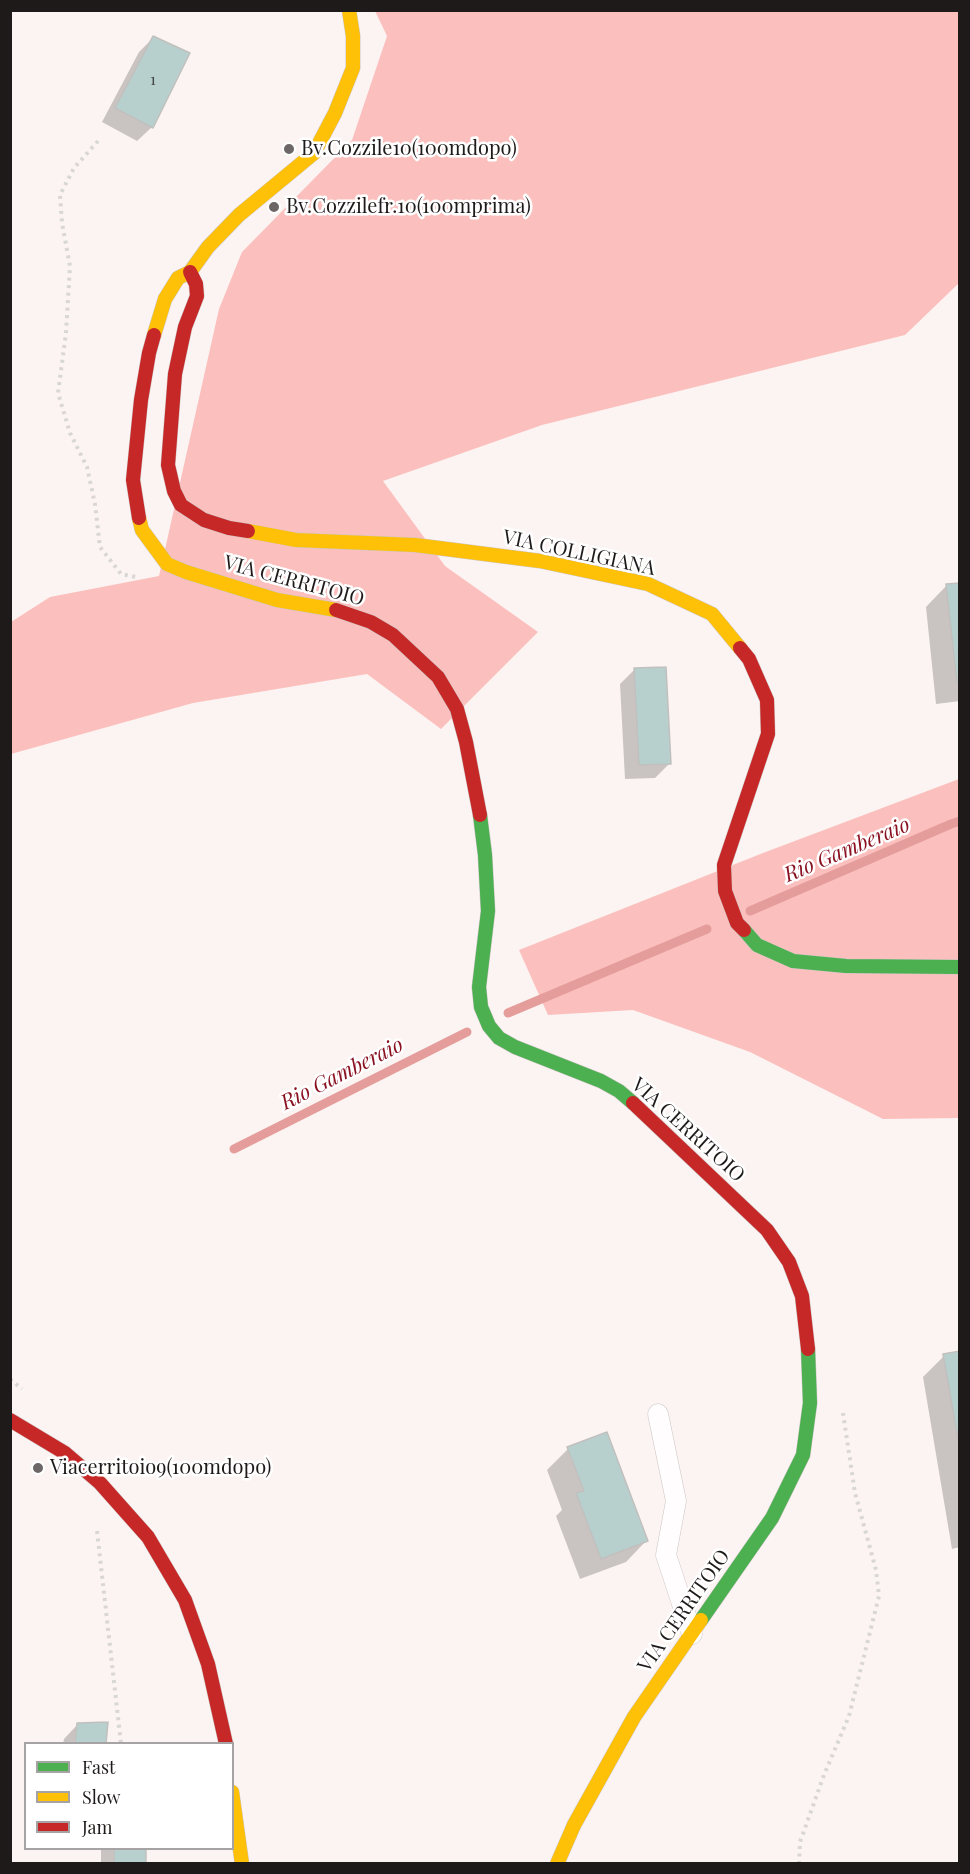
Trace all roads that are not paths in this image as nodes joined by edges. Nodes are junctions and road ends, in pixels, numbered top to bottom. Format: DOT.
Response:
graph roads {
  1 [pos="349,10"];
  2 [pos="190,272"];
  3 [pos="960,967"];
  4 [pos="658,1414"];
  5 [pos="10,1420"];
  6 [pos="692,1634"];
  7 [pos="226,1742"];
  8 [pos="234,1806"];
  9 [pos="242,1863"];
  10 [pos="557,1863"];
  1 -- 2 [label="street"];
  2 -- 3 [label="street, VIA COLLIGIANA"];
  2 -- 6 [label="street, VIA CERRITOIO"];
  4 -- 6 [label="lane"];
  5 -- 7 [label="street"];
  6 -- 10 [label="street, VIA CERRITOIO"];
  8 -- 9 [label="street"];
}
